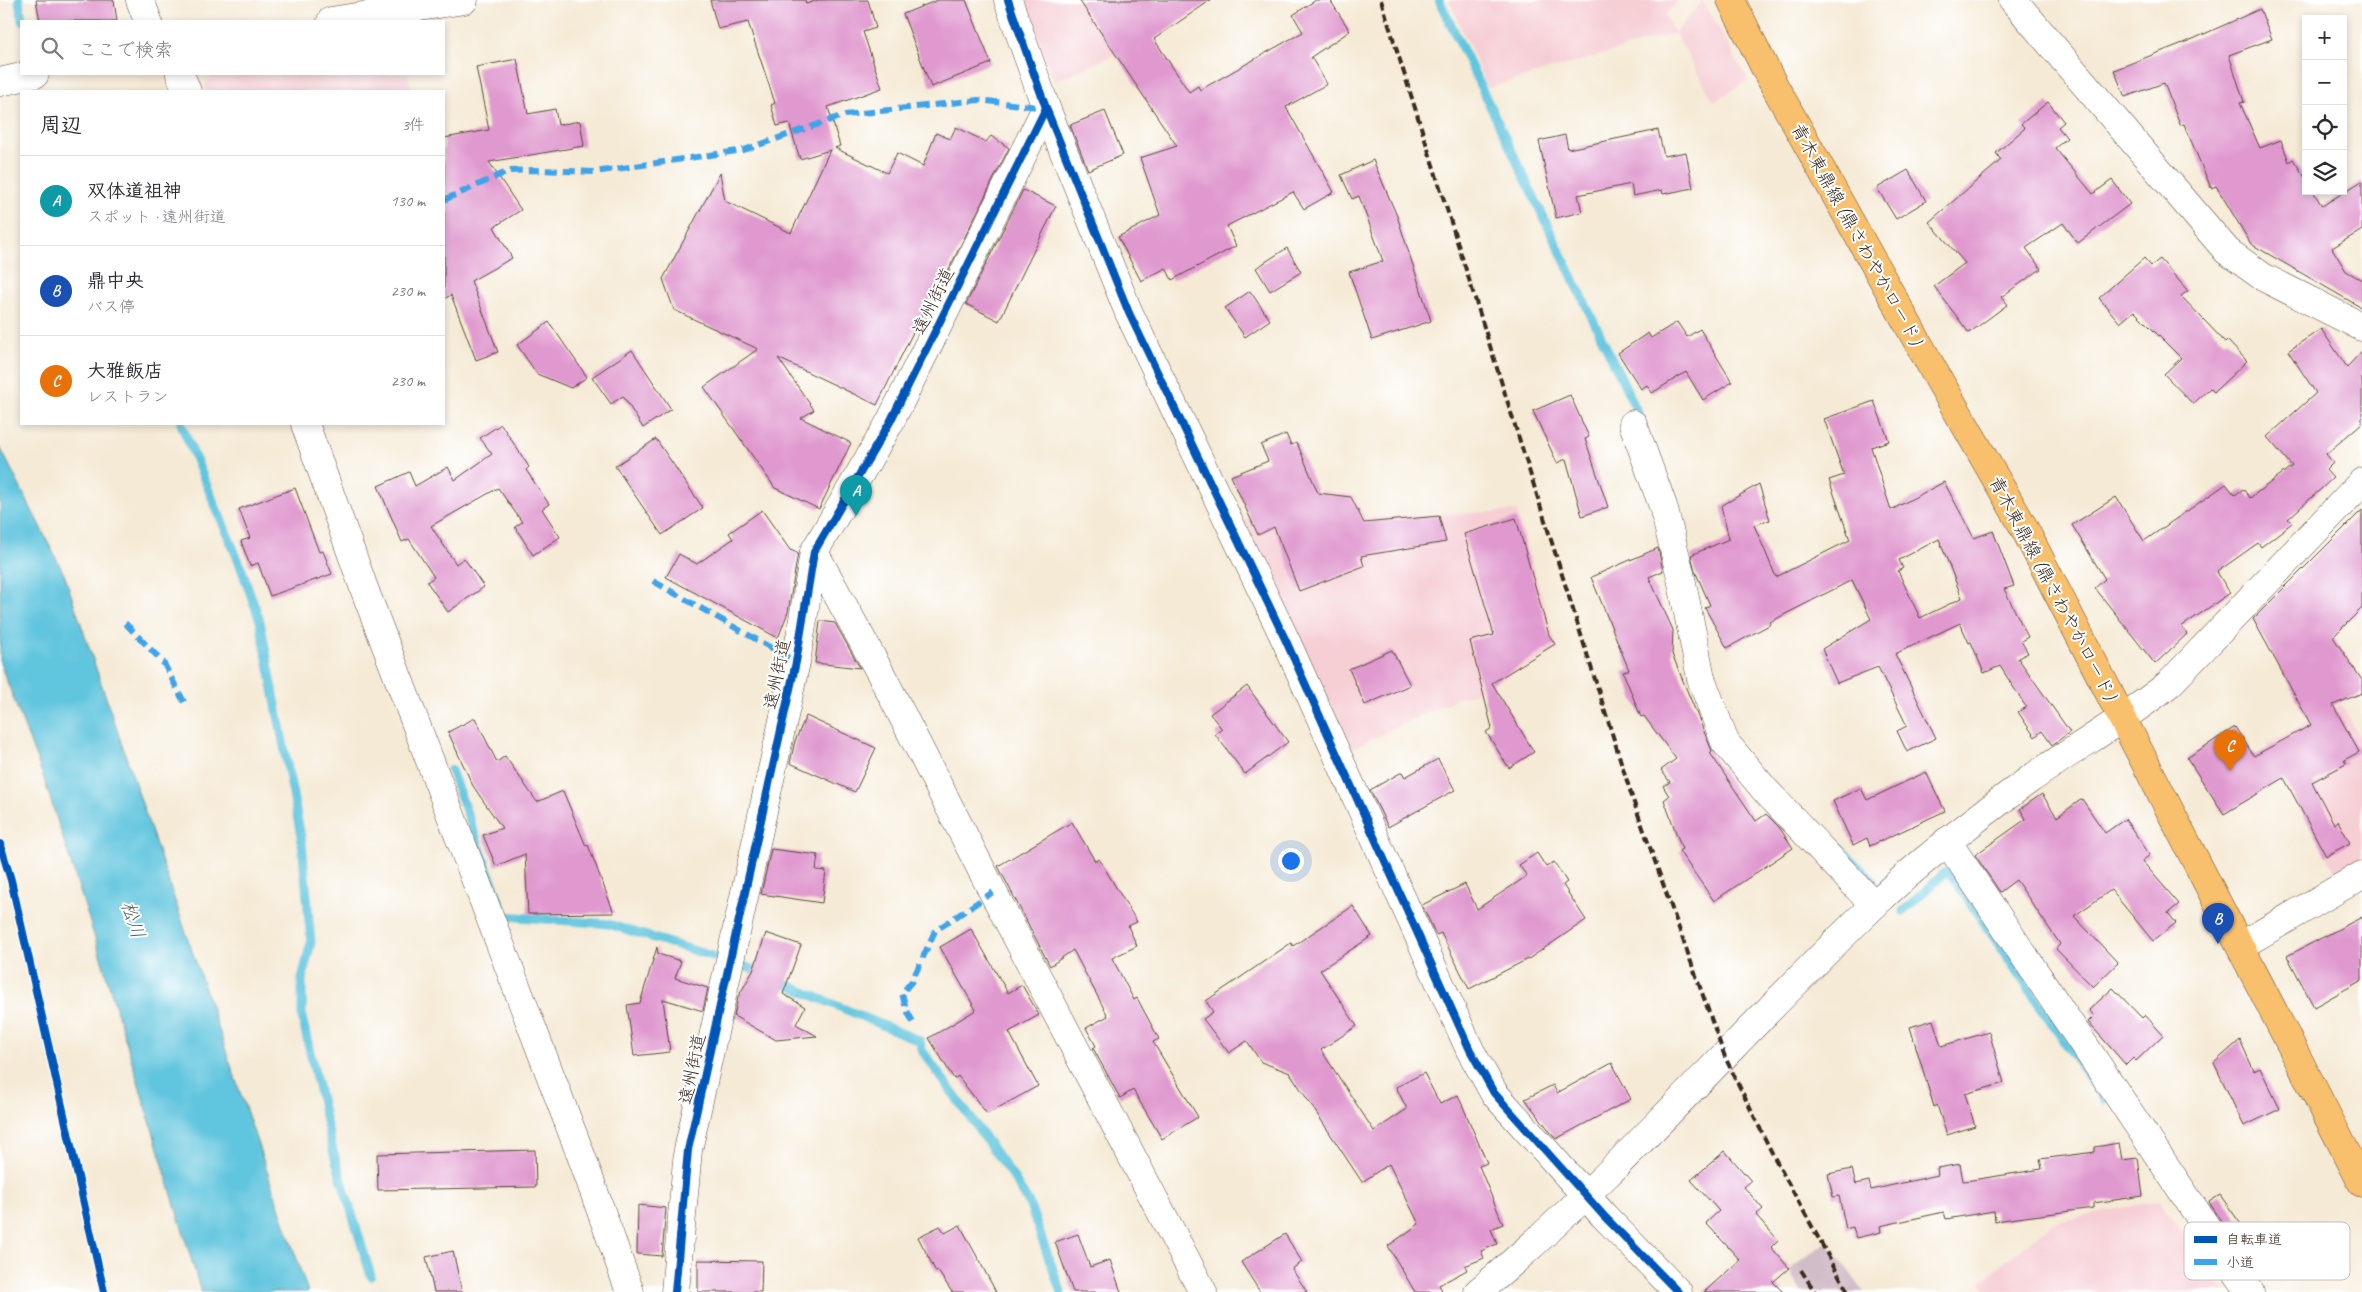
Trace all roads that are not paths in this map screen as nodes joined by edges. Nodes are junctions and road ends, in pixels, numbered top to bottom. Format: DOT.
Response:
graph roads {
  1 [pos="140,0"];
  2 [pos="464,0"];
  3 [pos="1008,0"];
  4 [pos="1732,0"];
  5 [pos="2014,0"];
  6 [pos="148,20"];
  7 [pos="337,20"];
  8 [pos="31,75"];
  9 [pos="180,75"];
  10 [pos="0,82"];
  11 [pos="187,90"];
  12 [pos="1046,108"];
  13 [pos="2362,327"];
  14 [pos="1633,424"];
  15 [pos="304,425"];
  16 [pos="2362,482"];
  17 [pos="814,552"];
  18 [pos="2122,718"];
  19 [pos="1947,842"];
  20 [pos="2362,875"];
  21 [pos="1874,905"];
  22 [pos="2240,946"];
  23 [pos="2362,1183"];
  24 [pos="1587,1196"];
  25 [pos="2203,1222"];
  26 [pos="2242,1280"];
  27 [pos="630,1292"];
  28 [pos="675,1292"];
  29 [pos="1203,1292"];
  30 [pos="1478,1292"];
  31 [pos="1678,1292"];
  32 [pos="2250,1292"];
  1 -- 6 [label="street"];
  2 -- 7 [label="street"];
  3 -- 12 [label="street"];
  4 -- 18 [label="main road, 青木東鼎線 (鼎さわやかロード)"];
  5 -- 13 [label="street"];
  8 -- 10 [label="street"];
  9 -- 11 [label="street"];
  12 -- 17 [label="street, 遠州街道"];
  12 -- 24 [label="street"];
  14 -- 21 [label="street"];
  15 -- 27 [label="street"];
  16 -- 18 [label="street"];
  17 -- 28 [label="street, 遠州街道"];
  17 -- 29 [label="street"];
  18 -- 19 [label="street"];
  18 -- 22 [label="main road, 青木東鼎線 (鼎さわやかロード)"];
  19 -- 21 [label="street"];
  19 -- 25 [label="street"];
  20 -- 22 [label="street"];
  21 -- 24 [label="street"];
  22 -- 23 [label="main road, 青木東鼎線 (鼎さわやかロード)"];
  24 -- 30 [label="street"];
  24 -- 31 [label="street"];
  26 -- 32 [label="street"];
}
